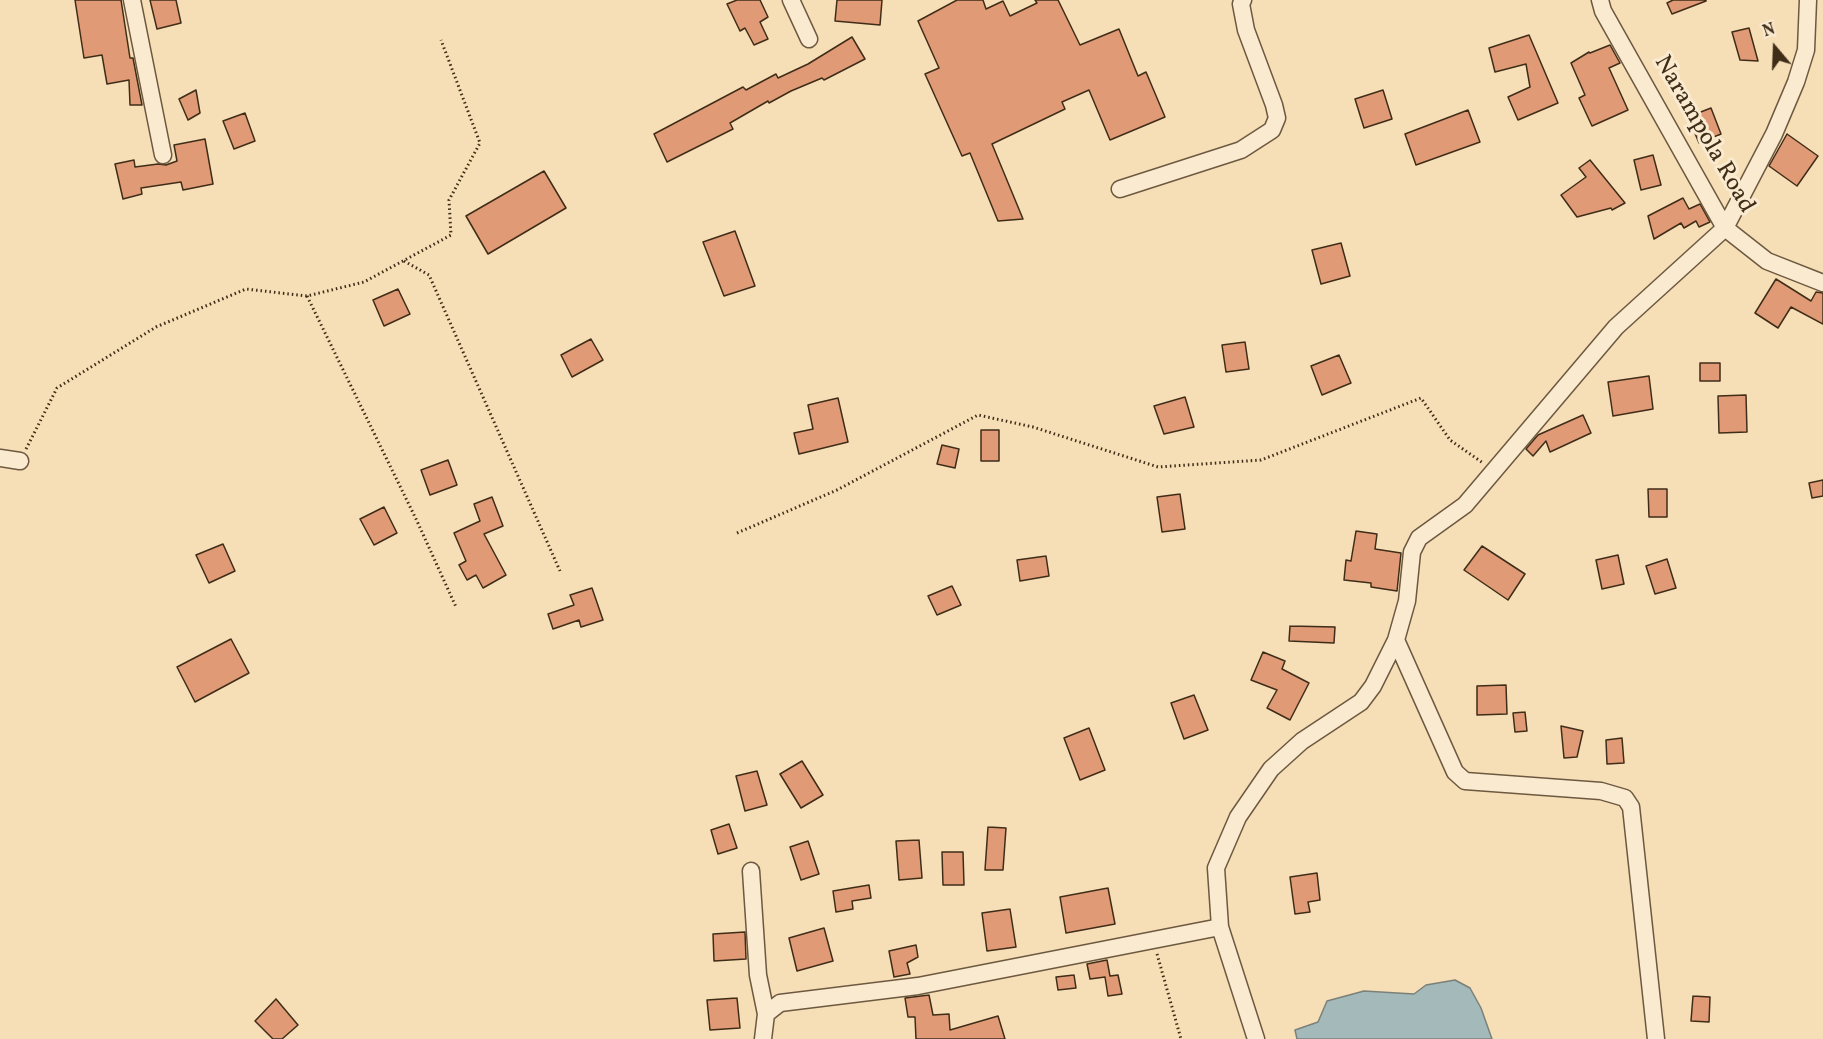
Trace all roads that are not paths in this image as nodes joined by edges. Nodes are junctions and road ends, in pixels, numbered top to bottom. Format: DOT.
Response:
graph roads {
  1 [pos="132,0"];
  2 [pos="791,0"];
  3 [pos="1243,0"];
  4 [pos="1600,0"];
  5 [pos="1808,0"];
  6 [pos="809,39"];
  7 [pos="163,155"];
  8 [pos="1120,189"];
  9 [pos="1725,228"];
  10 [pos="1823,283"];
  11 [pos="0,458"];
  12 [pos="20,461"];
  13 [pos="1396,640"];
  14 [pos="751,871"];
  15 [pos="1220,927"];
  16 [pos="766,1014"];
  17 [pos="763,1039"];
  18 [pos="1256,1039"];
  19 [pos="1656,1039"];
  1 -- 7 [label="street"];
  2 -- 6 [label="street"];
  3 -- 8 [label="street"];
  4 -- 9 [label="street, Narampola Road"];
  5 -- 9 [label="street"];
  9 -- 10 [label="street, Narampola Road"];
  9 -- 13 [label="street"];
  11 -- 12 [label="street"];
  13 -- 15 [label="street"];
  13 -- 19 [label="street"];
  14 -- 16 [label="street"];
  15 -- 16 [label="street"];
  15 -- 18 [label="street"];
  16 -- 17 [label="street"];
}
